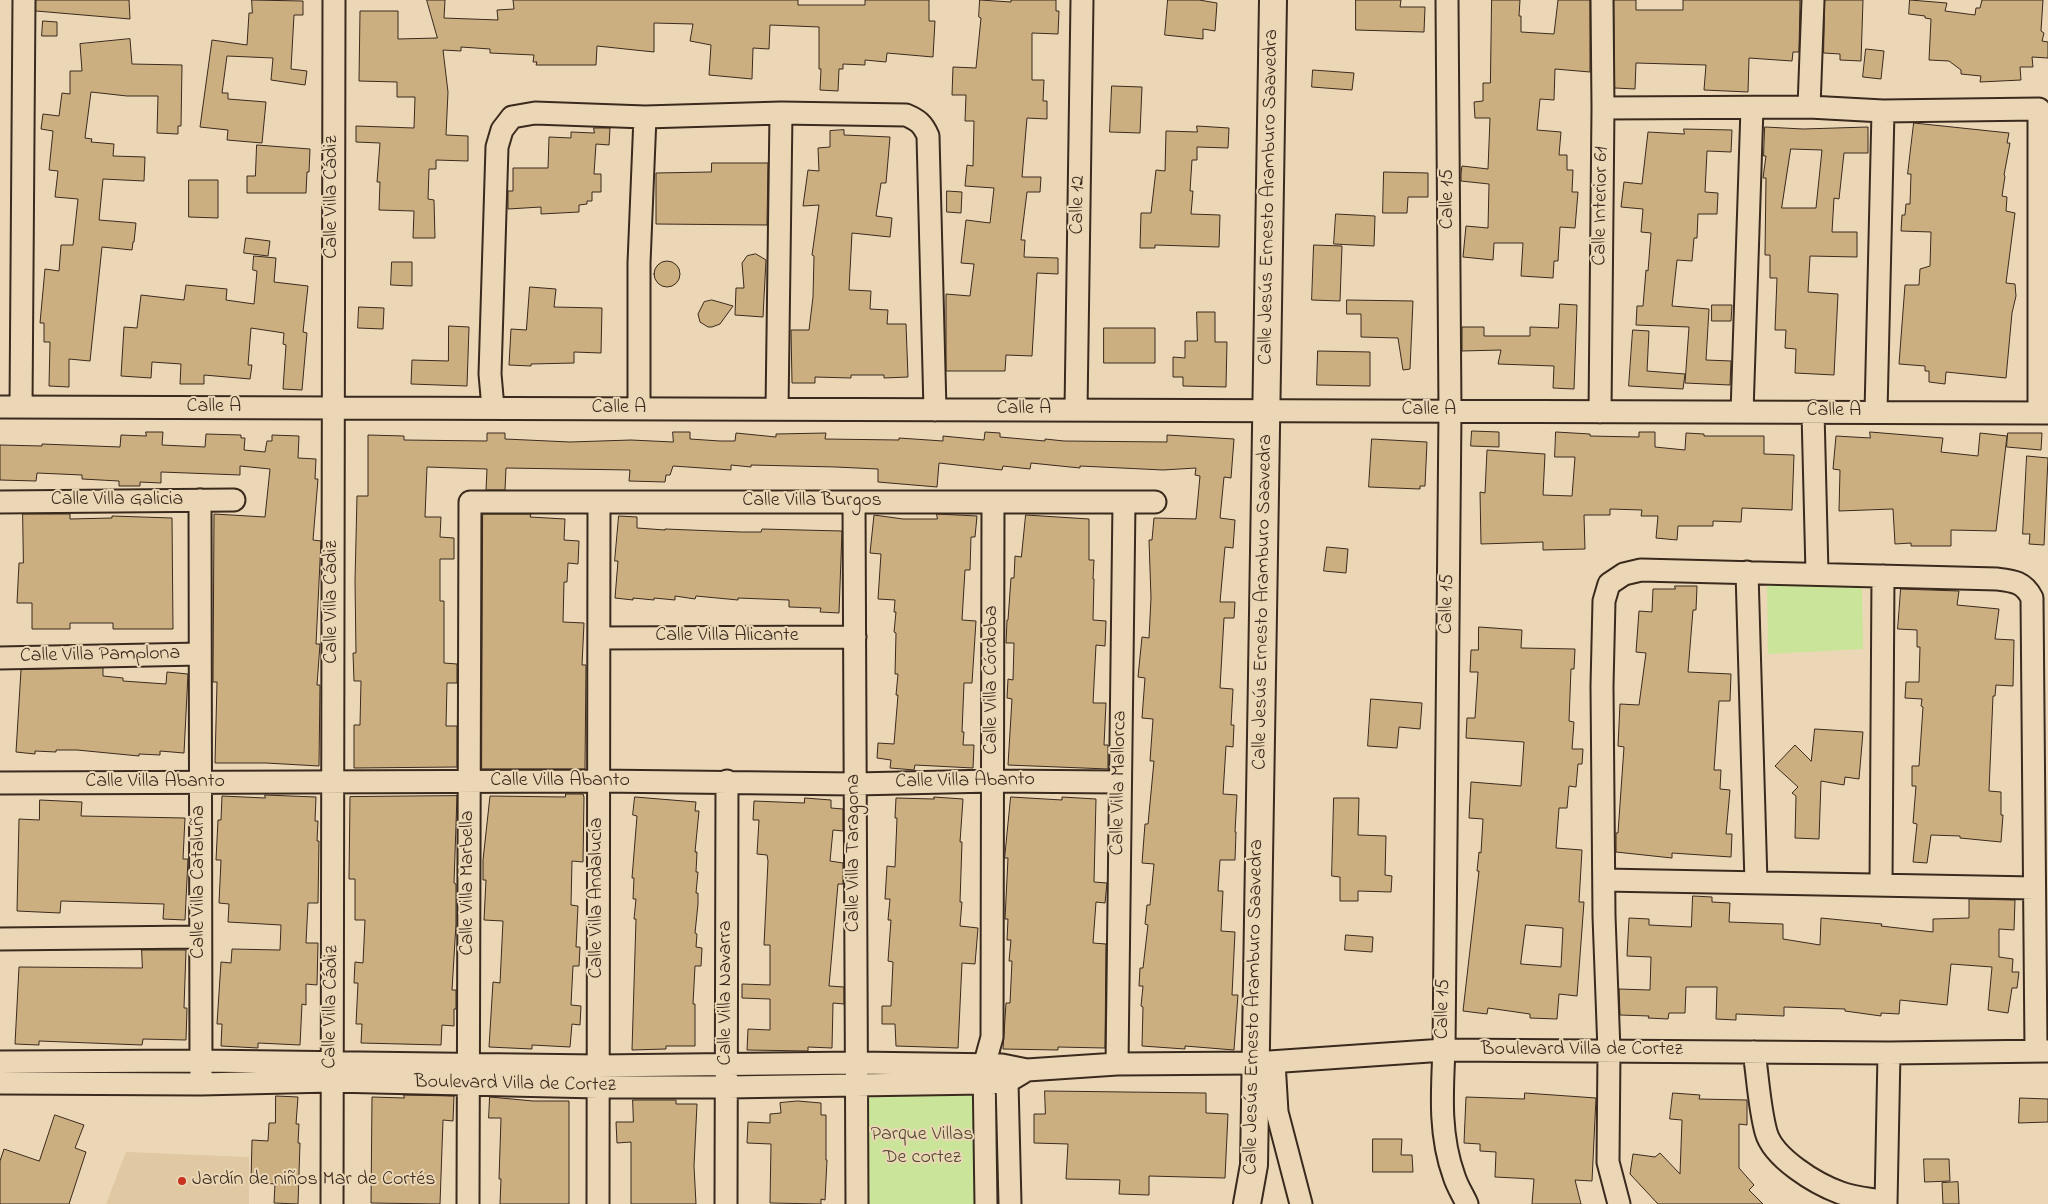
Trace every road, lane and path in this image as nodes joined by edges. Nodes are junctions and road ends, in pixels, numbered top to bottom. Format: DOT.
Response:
graph roads {
  1 [pos="24,0"];
  2 [pos="334,0"];
  3 [pos="1082,0"];
  4 [pos="1273,0"];
  5 [pos="1448,0"];
  6 [pos="1602,0"];
  7 [pos="1813,0"];
  8 [pos="1809,107"];
  9 [pos="1604,108"];
  10 [pos="1752,108"];
  11 [pos="1884,111"];
  12 [pos="782,113"];
  13 [pos="645,117"];
  14 [pos="0,407"];
  15 [pos="21,407"];
  16 [pos="333,408"];
  17 [pos="493,408"];
  18 [pos="639,409"];
  19 [pos="777,409"];
  20 [pos="935,410"];
  21 [pos="1076,410"];
  22 [pos="1268,411"];
  23 [pos="1450,411"];
  24 [pos="1600,412"];
  25 [pos="1742,412"];
  26 [pos="1813,412"];
  27 [pos="1876,412"];
  28 [pos="2043,413"];
  29 [pos="200,500"];
  30 [pos="234,500"];
  31 [pos="0,502"];
  32 [pos="470,502"];
  33 [pos="600,502"];
  34 [pos="854,502"];
  35 [pos="993,502"];
  36 [pos="1124,502"];
  37 [pos="1154,502"];
  38 [pos="1747,572"];
  39 [pos="1817,573"];
  40 [pos="1883,576"];
  41 [pos="854,637"];
  42 [pos="599,638"];
  43 [pos="200,654"];
  44 [pos="0,658"];
  45 [pos="599,781"];
  46 [pos="727,781"];
  47 [pos="992,781"];
  48 [pos="469,782"];
  49 [pos="1120,782"];
  50 [pos="0,783"];
  51 [pos="200,783"];
  52 [pos="333,783"];
  53 [pos="855,784"];
  54 [pos="1604,880"];
  55 [pos="1756,883"];
  56 [pos="1881,885"];
  57 [pos="2034,888"];
  58 [pos="200,937"];
  59 [pos="0,939"];
  60 [pos="1444,1050"];
  61 [pos="2042,1050"];
  62 [pos="1609,1051"];
  63 [pos="1754,1052"];
  64 [pos="1889,1053"];
  65 [pos="200,1061"];
  66 [pos="0,1062"];
  67 [pos="468,1063"];
  68 [pos="856,1063"];
  69 [pos="1265,1063"];
  70 [pos="726,1064"];
  71 [pos="1116,1064"];
  72 [pos="332,1071"];
  73 [pos="994,1074"];
  74 [pos="598,1077"];
  75 [pos="0,1083"];
  76 [pos="201,1084"];
  77 [pos="468,1085"];
  78 [pos="856,1085"];
  79 [pos="727,1087"];
  80 [pos="1886,1203"];
  81 [pos="332,1204"];
  82 [pos="468,1204"];
  83 [pos="598,1204"];
  84 [pos="726,1204"];
  85 [pos="857,1204"];
  86 [pos="986,1204"];
  87 [pos="1010,1204"];
  88 [pos="1247,1204"];
  89 [pos="1301,1204"];
  90 [pos="1467,1204"];
  91 [pos="1618,1204"];
  1 -- 15 [label="street"];
  2 -- 16 [label="street, Calle Villa Cádiz"];
  3 -- 21 [label="street, Calle 12"];
  4 -- 22 [label="street, Calle Jesús Ernesto Aramburo Saavedra"];
  5 -- 23 [label="street, Calle 15"];
  6 -- 9 [label="street, Calle Interior 61"];
  7 -- 8 [label="street"];
  8 -- 10 [label="street"];
  8 -- 11 [label="street"];
  9 -- 10 [label="street"];
  9 -- 24 [label="street, Calle Interior 61"];
  10 -- 25 [label="street"];
  11 -- 27 [label="street"];
  11 -- 28 [label="street"];
  12 -- 13 [label="street"];
  12 -- 19 [label="street"];
  12 -- 20 [label="street"];
  13 -- 17 [label="street"];
  13 -- 18 [label="street"];
  14 -- 15 [label="street, Calle A"];
  15 -- 16 [label="street, Calle A"];
  16 -- 17 [label="street, Calle A"];
  16 -- 52 [label="street, Calle Villa Cádiz"];
  17 -- 18 [label="street, Calle A"];
  18 -- 19 [label="street, Calle A"];
  19 -- 20 [label="street, Calle A"];
  20 -- 21 [label="street, Calle A"];
  21 -- 22 [label="street, Calle A"];
  22 -- 23 [label="street, Calle A"];
  22 -- 69 [label="street, Calle Jesús Ernesto Aramburo Saavedra"];
  23 -- 24 [label="street, Calle A"];
  23 -- 60 [label="street, Calle 15"];
  24 -- 25 [label="street, Calle A"];
  25 -- 26 [label="street, Calle A"];
  26 -- 27 [label="street, Calle A"];
  26 -- 39 [label="street"];
  27 -- 28 [label="street, Calle A"];
  29 -- 30 [label="street, Calle Villa Galicia"];
  29 -- 31 [label="street, Calle Villa Galicia"];
  29 -- 43 [label="street, Calle Villa Cataluña"];
  32 -- 33 [label="street, Calle Villa Burgos"];
  32 -- 48 [label="street, Calle Villa Marbella"];
  33 -- 34 [label="street, Calle Villa Burgos"];
  33 -- 42 [label="street, Calle Villa Andalucía"];
  34 -- 35 [label="street, Calle Villa Burgos"];
  34 -- 41 [label="street, Calle Villa Taragona"];
  35 -- 36 [label="street, Calle Villa Burgos"];
  35 -- 47 [label="street, Calle Villa Córdoba"];
  36 -- 37 [label="street, Calle Villa Burgos"];
  36 -- 49 [label="street, Calle Villa Mallorca"];
  38 -- 39 [label="street"];
  38 -- 54 [label="street"];
  38 -- 55 [label="street"];
  39 -- 40 [label="street"];
  40 -- 56 [label="street"];
  40 -- 57 [label="street"];
  41 -- 42 [label="street, Calle Villa Alicante"];
  41 -- 53 [label="street, Calle Villa Taragona"];
  42 -- 45 [label="street, Calle Villa Andalucía"];
  43 -- 44 [label="street, Calle Villa Pamplona"];
  43 -- 51 [label="street, Calle Villa Cataluña"];
  45 -- 46 [label="street, Calle Villa Abanto"];
  45 -- 48 [label="street, Calle Villa Abanto"];
  45 -- 74 [label="street, Calle Villa Andalucía"];
  46 -- 53 [label="street, Calle Villa Abanto"];
  46 -- 70 [label="street, Calle Villa Navarra"];
  47 -- 49 [label="street, Calle Villa Abanto"];
  47 -- 53 [label="street, Calle Villa Abanto"];
  47 -- 73 [label="street, Calle Villa Córdoba"];
  48 -- 52 [label="street, Calle Villa Abanto"];
  48 -- 67 [label="street, Calle Villa Marbella"];
  49 -- 71 [label="street, Calle Villa Mallorca"];
  50 -- 51 [label="street, Calle Villa Abanto"];
  51 -- 52 [label="street, Calle Villa Abanto"];
  51 -- 58 [label="street, Calle Villa Cataluña"];
  52 -- 72 [label="street, Calle Villa Cádiz"];
  53 -- 68 [label="street, Calle Villa Taragona"];
  54 -- 55 [label="street"];
  54 -- 62 [label="street"];
  55 -- 56 [label="street"];
  56 -- 57 [label="street"];
  57 -- 61 [label="street"];
  58 -- 59 [label="street"];
  58 -- 65 [label="street, Calle Villa Cataluña"];
  60 -- 62 [label="street, Boulevard Villa de Cortez"];
  60 -- 69 [label="street, Boulevard Villa de Cortez"];
  60 -- 90 [label="street, Calle 15"];
  61 -- 64 [label="street, Boulevard Villa de Cortez"];
  62 -- 63 [label="street, Boulevard Villa de Cortez"];
  62 -- 91 [label="street"];
  63 -- 64 [label="street, Boulevard Villa de Cortez"];
  63 -- 80 [label="street"];
  64 -- 80 [label="street"];
  65 -- 66 [label="street, Boulevard Villa de Cortez"];
  65 -- 72 [label="street, Boulevard Villa de Cortez"];
  65 -- 76 [label="street, Calle Villa Cataluña"];
  67 -- 72 [label="street, Boulevard Villa de Cortez"];
  67 -- 74 [label="street, Boulevard Villa de Cortez"];
  67 -- 77 [label="street, Calle Villa Marbella"];
  68 -- 70 [label="street, Boulevard Villa de Cortez"];
  68 -- 73 [label="street, Boulevard Villa de Cortez"];
  68 -- 78 [label="street, Calle Villa Taragona"];
  69 -- 71 [label="street, Boulevard Villa de Cortez"];
  69 -- 88 [label="street, Calle Jesús Ernesto Aramburo Saavedra"];
  69 -- 89 [label="street"];
  70 -- 74 [label="street, Boulevard Villa de Cortez"];
  70 -- 79 [label="street, Calle Villa Navarra"];
  71 -- 73 [label="street, Boulevard Villa de Cortez"];
  72 -- 76 [label="street, Boulevard Villa de Cortez"];
  72 -- 77 [label="street, Boulevard Villa de Cortez"];
  72 -- 81 [label="street, Calle Villa Cádiz"];
  73 -- 78 [label="street, Boulevard Villa de Cortez"];
  73 -- 86 [label="street"];
  73 -- 87 [label="street"];
  74 -- 77 [label="street, Boulevard Villa de Cortez"];
  74 -- 79 [label="street, Boulevard Villa de Cortez"];
  74 -- 83 [label="street, Calle Villa Andalucía"];
  75 -- 76 [label="street, Boulevard Villa de Cortez"];
  77 -- 82 [label="street, Calle Villa Marbella"];
  78 -- 79 [label="street, Boulevard Villa de Cortez"];
  78 -- 85 [label="street, Calle Villa Taragona"];
  79 -- 84 [label="street, Calle Villa Navarra"];
}
